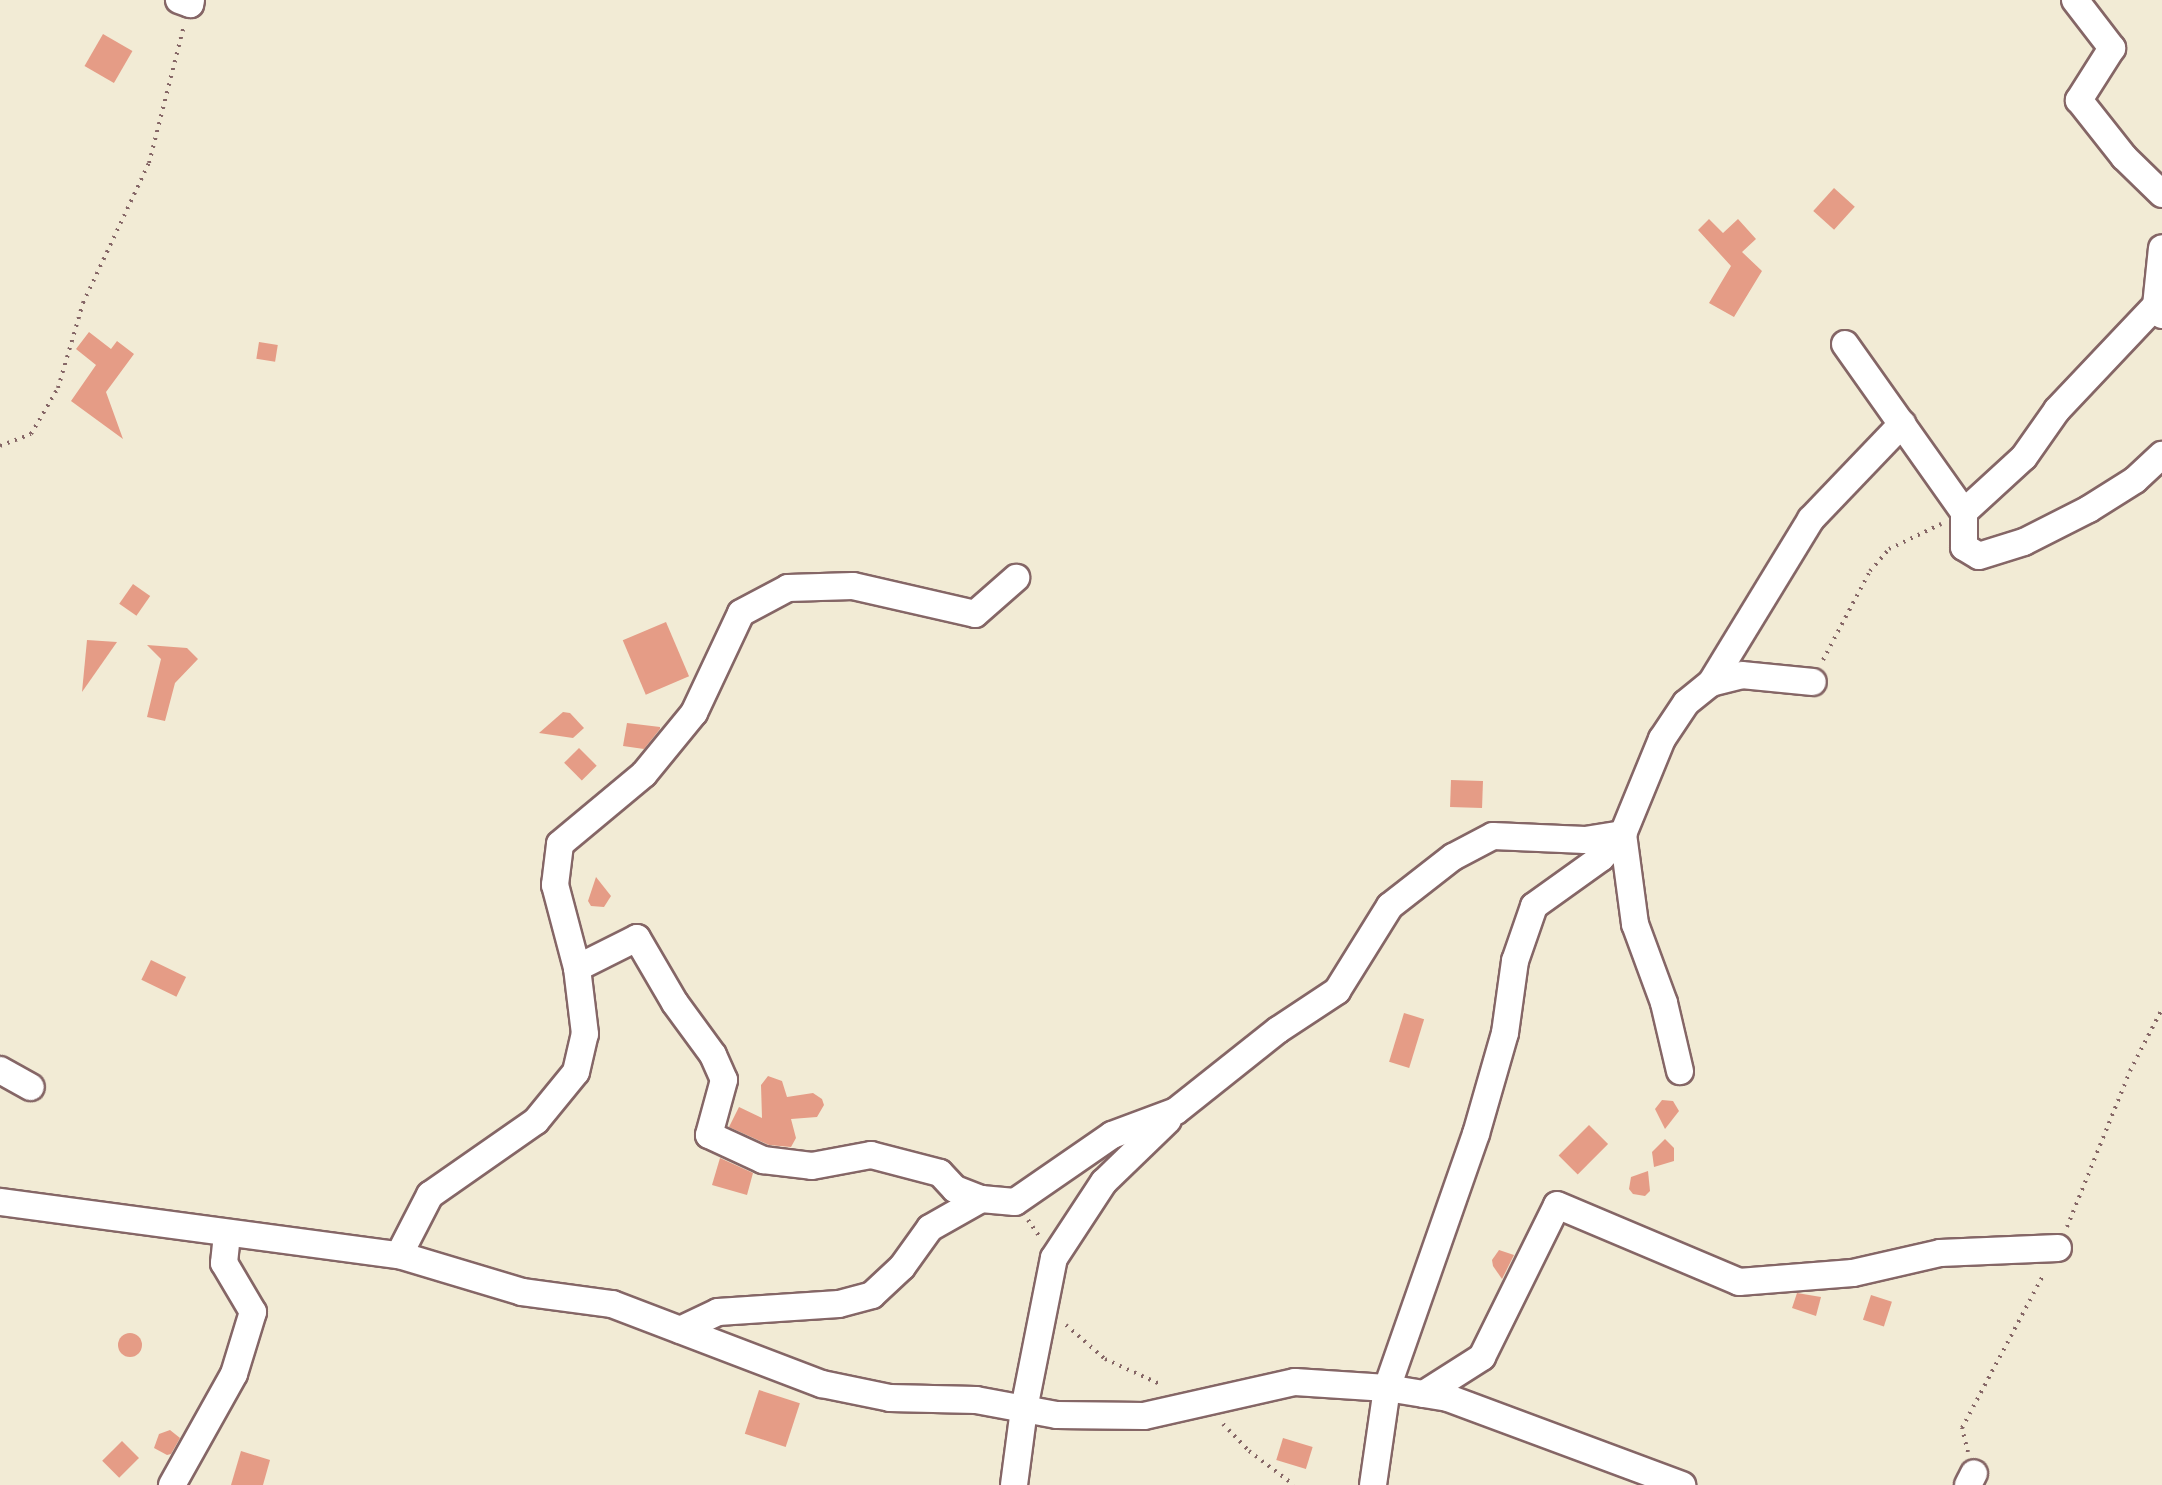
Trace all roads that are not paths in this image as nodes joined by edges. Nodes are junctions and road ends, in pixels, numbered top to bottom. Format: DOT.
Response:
graph roads {
  1 [pos="2075,0"];
  2 [pos="2162,194"];
  3 [pos="2162,248"];
  4 [pos="2160,307"];
  5 [pos="1845,344"];
  6 [pos="1902,424"];
  7 [pos="2162,455"];
  8 [pos="1964,512"];
  9 [pos="1016,578"];
  10 [pos="1813,682"];
  11 [pos="1711,683"];
  12 [pos="1623,834"];
  13 [pos="577,968"];
  14 [pos="0,1070"];
  15 [pos="1680,1071"];
  16 [pos="31,1087"];
  17 [pos="1176,1111"];
  18 [pos="981,1199"];
  19 [pos="0,1202"];
  20 [pos="227,1234"];
  21 [pos="2058,1248"];
  22 [pos="399,1255"];
  23 [pos="680,1330"];
  24 [pos="1387,1388"];
  25 [pos="1424,1394"];
  26 [pos="1024,1409"];
  27 [pos="172,1485"];
  28 [pos="1014,1485"];
  29 [pos="1373,1485"];
  30 [pos="1682,1485"];
  1 -- 2 [label="street"];
  3 -- 4 [label="street"];
  4 -- 8 [label="street"];
  5 -- 6 [label="street"];
  6 -- 8 [label="street"];
  6 -- 11 [label="street"];
  7 -- 8 [label="street"];
  9 -- 13 [label="street"];
  10 -- 11 [label="street"];
  11 -- 12 [label="street"];
  12 -- 15 [label="street"];
  12 -- 17 [label="street"];
  12 -- 24 [label="street"];
  13 -- 18 [label="street"];
  13 -- 22 [label="street"];
  14 -- 16 [label="street"];
  17 -- 18 [label="street"];
  17 -- 26 [label="street"];
  18 -- 23 [label="street"];
  19 -- 20 [label="street"];
  20 -- 22 [label="street"];
  20 -- 27 [label="street"];
  21 -- 25 [label="street"];
  22 -- 23 [label="street"];
  23 -- 26 [label="street"];
  24 -- 25 [label="street"];
  24 -- 26 [label="street"];
  24 -- 29 [label="street"];
  25 -- 30 [label="street"];
  26 -- 28 [label="street"];
}
